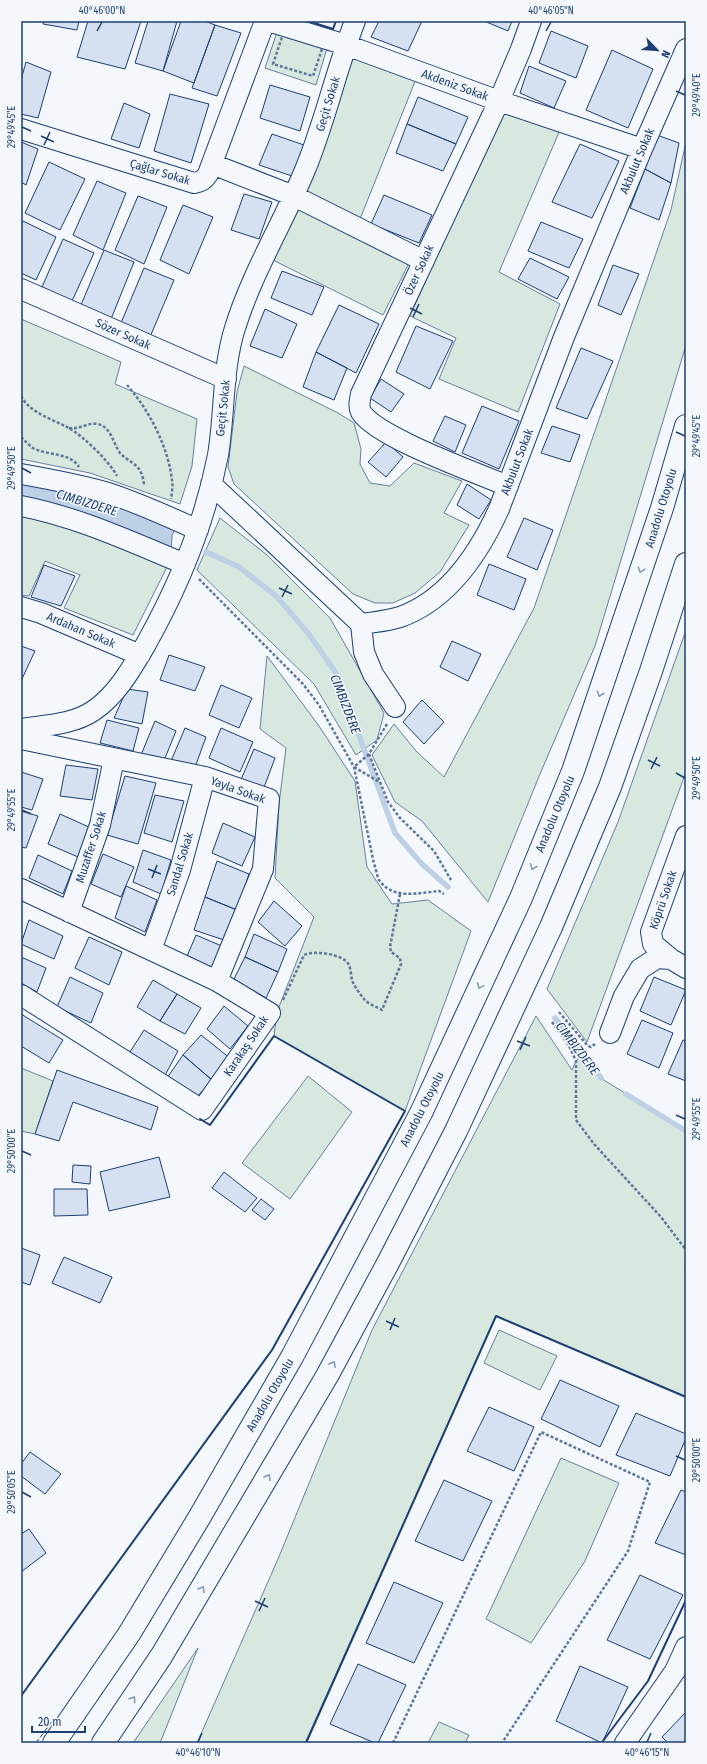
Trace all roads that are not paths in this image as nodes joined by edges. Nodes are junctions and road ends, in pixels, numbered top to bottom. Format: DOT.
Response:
graph roads {
  1 [pos="267,21"];
  2 [pos="355,21"];
  3 [pos="531,21"];
  4 [pos="346,45"];
  5 [pos="686,49"];
  6 [pos="499,101"];
  7 [pos="21,129"];
  8 [pos="642,149"];
  9 [pos="212,164"];
  10 [pos="294,196"];
  11 [pos="424,261"];
  12 [pos="21,289"];
  13 [pos="226,379"];
  14 [pos="686,426"];
  15 [pos="21,474"];
  16 [pos="211,484"];
  17 [pos="508,486"];
  18 [pos="21,506"];
  19 [pos="198,530"];
  20 [pos="185,564"];
  21 [pos="686,564"];
  22 [pos="21,607"];
  23 [pos="361,624"];
  24 [pos="140,655"];
  25 [pos="395,707"];
  26 [pos="21,729"];
  27 [pos="21,739"];
  28 [pos="114,759"];
  29 [pos="205,777"];
  30 [pos="686,836"];
  31 [pos="682,859"];
  32 [pos="21,889"];
  33 [pos="69,912"];
  34 [pos="151,950"];
  35 [pos="678,963"];
  36 [pos="218,981"];
  37 [pos="21,995"];
  38 [pos="610,1033"];
  39 [pos="686,1647"];
  40 [pos="680,1676"];
  41 [pos="54,1743"];
  42 [pos="103,1743"];
  43 [pos="625,1743"];
  1 -- 4 [label="street, Akdeniz Sokak"];
  1 -- 9 [label="street, Çağlar Sokak"];
  2 -- 4 [label="street, Geçit Sokak"];
  3 -- 6 [label="street, Özer Sokak"];
  4 -- 6 [label="street, Akdeniz Sokak"];
  4 -- 10 [label="street, Geçit Sokak"];
  5 -- 8 [label="street, Akbulut Sokak"];
  6 -- 8 [label="street, Akdeniz Sokak"];
  6 -- 11 [label="street, Özer Sokak"];
  7 -- 9 [label="street, Çağlar Sokak"];
  8 -- 17 [label="street, Akbulut Sokak"];
  9 -- 10 [label="street"];
  10 -- 11 [label="street"];
  10 -- 13 [label="street, Geçit Sokak"];
  11 -- 17 [label="street, Özer Sokak"];
  12 -- 13 [label="street, Sözer Sokak"];
  13 -- 16 [label="street, Geçit Sokak"];
  14 -- 41 [label="highway, Anadolu Otoyolu, one-way"];
  15 -- 19 [label="street"];
  16 -- 19 [label="street, Geçit Sokak"];
  16 -- 23 [label="street"];
  17 -- 23 [label="street, Akbulut Sokak"];
  18 -- 20 [label="street"];
  19 -- 20 [label="street, Geçit Sokak"];
  20 -- 24 [label="street, Geçit Sokak"];
  42 -- 21 [label="highway, one-way"];
  22 -- 24 [label="street, Ardahan Sokak"];
  23 -- 25 [label="street"];
  24 -- 26 [label="street, Geçit Sokak"];
  27 -- 28 [label="street, Yayla Sokak"];
  28 -- 29 [label="street, Yayla Sokak"];
  28 -- 33 [label="street, Muzaffer Sokak"];
  29 -- 34 [label="street, Sandal Sokak"];
  29 -- 36 [label="street, Yayla Sokak"];
  30 -- 31 [label="street, Köprü Sokak"];
  31 -- 35 [label="street, Köprü Sokak"];
  32 -- 33 [label="street, Karakaş Sokak"];
  33 -- 34 [label="street, Karakaş Sokak"];
  34 -- 36 [label="street, Karakaş Sokak"];
  35 -- 38 [label="street"];
  36 -- 37 [label="street, Karakaş Sokak"];
  39 -- 40 [label="street"];
  40 -- 43 [label="street"];
}
